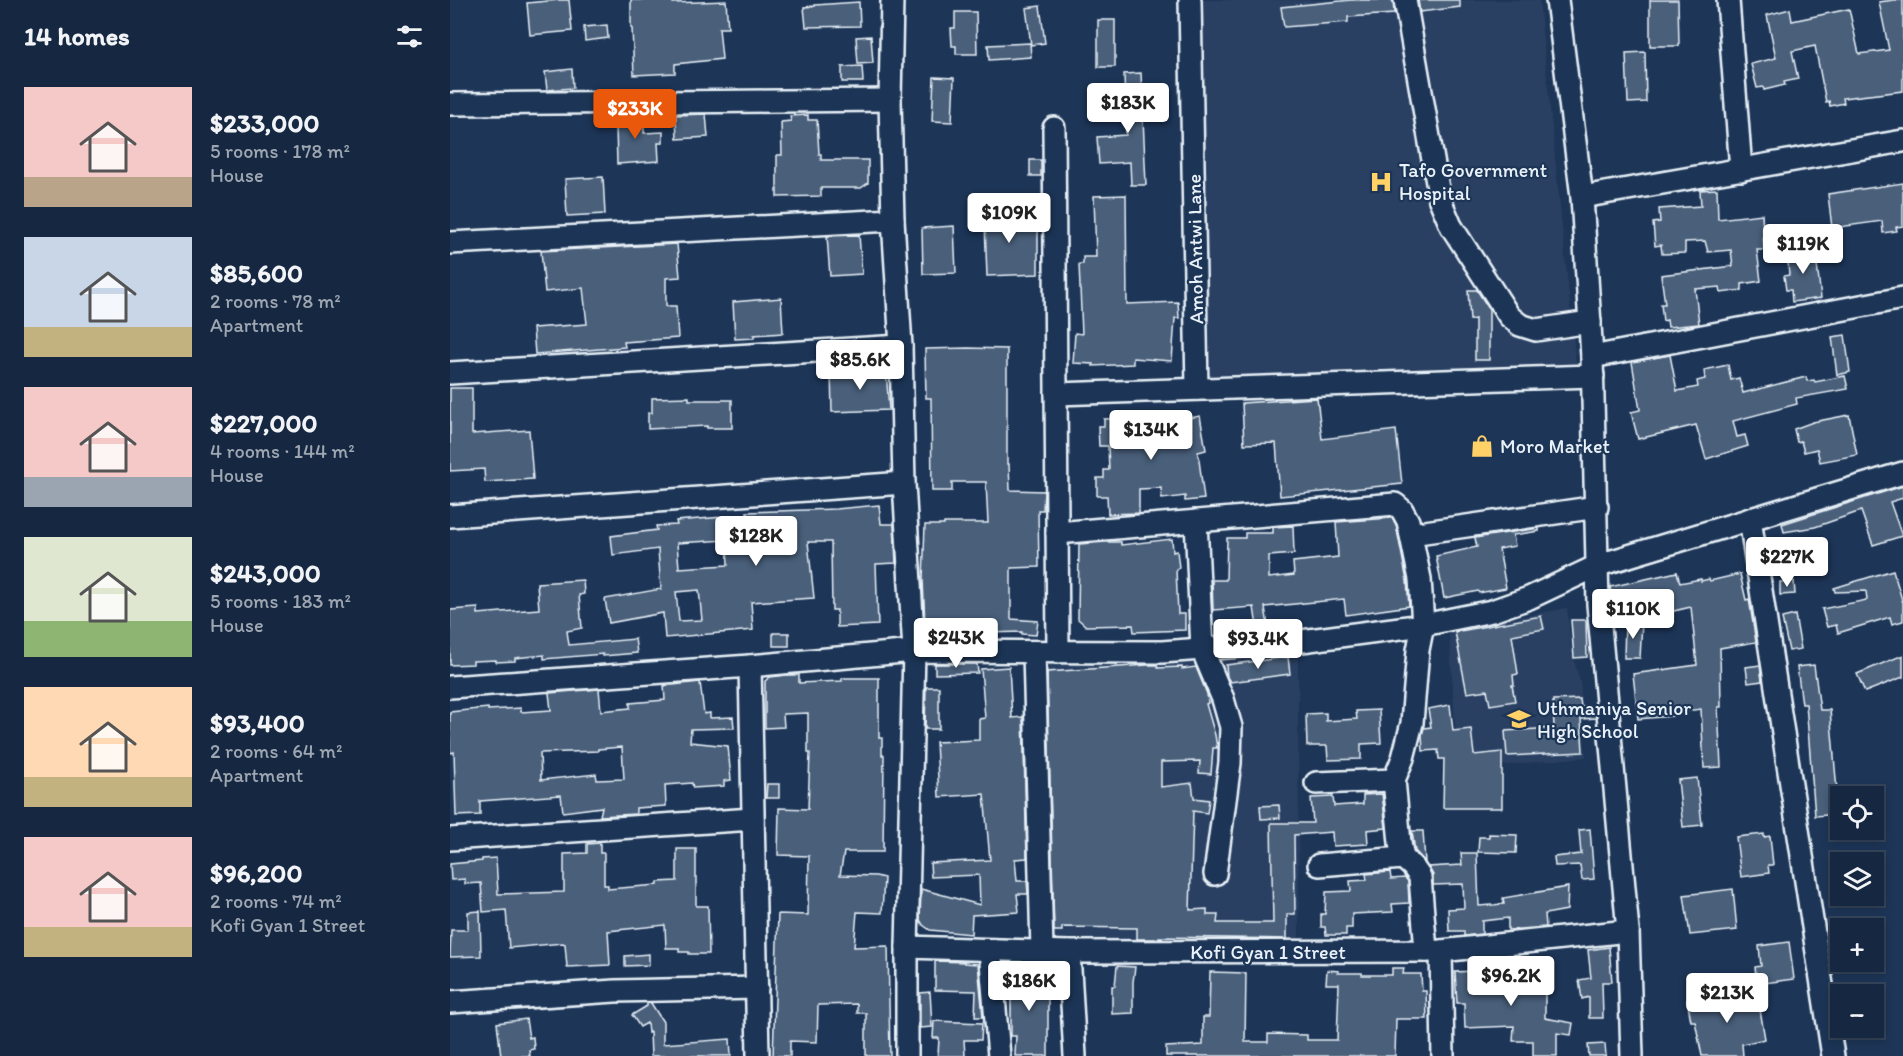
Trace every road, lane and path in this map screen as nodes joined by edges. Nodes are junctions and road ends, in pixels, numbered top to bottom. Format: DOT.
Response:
graph roads {
  1 [pos="892,0"];
  2 [pos="1190,0"];
  3 [pos="1406,0"];
  4 [pos="1557,0"];
  5 [pos="1728,0"];
  6 [pos="890,100"];
  7 [pos="450,104"];
  8 [pos="1054,128"];
  9 [pos="1903,141"];
  10 [pos="1741,170"];
  11 [pos="1582,197"];
  12 [pos="893,220"];
  13 [pos="450,243"];
  14 [pos="1903,298"];
  15 [pos="1590,322"];
  16 [pos="901,346"];
  17 [pos="1592,367"];
  18 [pos="450,373"];
  19 [pos="1197,389"];
  20 [pos="1056,394"];
  21 [pos="1903,473"];
  22 [pos="904,483"];
  23 [pos="1597,507"];
  24 [pos="450,516"];
  25 [pos="1750,519"];
  26 [pos="1196,521"];
  27 [pos="1057,533"];
  28 [pos="1411,534"];
  29 [pos="1599,565"];
  30 [pos="1423,625"];
  31 [pos="1202,649"];
  32 [pos="914,651"];
  33 [pos="1034,652"];
  34 [pos="1058,652"];
  35 [pos="750,666"];
  36 [pos="450,687"];
  37 [pos="1394,780"];
  38 [pos="1316,783"];
  39 [pos="753,819"];
  40 [pos="450,839"];
  41 [pos="1404,858"];
  42 [pos="1319,865"];
  43 [pos="1215,874"];
  44 [pos="1628,931"];
  45 [pos="906,947"];
  46 [pos="990,950"];
  47 [pos="1042,951"];
  48 [pos="1433,951"];
  49 [pos="1069,952"];
  50 [pos="757,988"];
  51 [pos="450,1002"];
  52 [pos="758,1056"];
  53 [pos="907,1056"];
  54 [pos="999,1056"];
  55 [pos="1075,1056"];
  56 [pos="1443,1056"];
  57 [pos="1632,1056"];
  58 [pos="1833,1056"];
  1 -- 6 [label="street"];
  2 -- 19 [label="street, Amoh Antwi Lane"];
  3 -- 15 [label="street"];
  4 -- 11 [label="street"];
  5 -- 10 [label="street"];
  6 -- 7 [label="street"];
  6 -- 12 [label="street"];
  8 -- 20 [label="street"];
  9 -- 10 [label="street"];
  10 -- 11 [label="street"];
  11 -- 15 [label="street"];
  12 -- 13 [label="street"];
  12 -- 16 [label="street"];
  14 -- 17 [label="street"];
  15 -- 17 [label="street"];
  16 -- 18 [label="street"];
  16 -- 22 [label="street"];
  17 -- 19 [label="street"];
  17 -- 23 [label="street"];
  19 -- 20 [label="street"];
  20 -- 27 [label="street"];
  21 -- 25 [label="street"];
  22 -- 24 [label="street"];
  22 -- 32 [label="street"];
  23 -- 28 [label="street"];
  23 -- 29 [label="street"];
  25 -- 29 [label="street"];
  25 -- 58 [label="street"];
  26 -- 27 [label="street"];
  26 -- 28 [label="street"];
  26 -- 31 [label="street"];
  27 -- 34 [label="street"];
  28 -- 30 [label="street"];
  29 -- 30 [label="street"];
  29 -- 44 [label="street"];
  30 -- 31 [label="street"];
  30 -- 37 [label="street"];
  31 -- 34 [label="street"];
  31 -- 43 [label="street"];
  32 -- 33 [label="street"];
  32 -- 35 [label="street"];
  32 -- 45 [label="street"];
  33 -- 34 [label="street"];
  33 -- 47 [label="street"];
  35 -- 36 [label="street"];
  35 -- 39 [label="street"];
  37 -- 38 [label="street"];
  37 -- 41 [label="street"];
  39 -- 40 [label="street"];
  39 -- 50 [label="street"];
  41 -- 42 [label="street"];
  41 -- 48 [label="street"];
  44 -- 48 [label="street, Kofi Gyan 1 Street"];
  44 -- 57 [label="street"];
  45 -- 46 [label="street, Kofi Gyan 1 Street"];
  45 -- 53 [label="street"];
  46 -- 47 [label="street, Kofi Gyan 1 Street"];
  46 -- 54 [label="street"];
  47 -- 49 [label="street, Kofi Gyan 1 Street"];
  48 -- 49 [label="street, Kofi Gyan 1 Street"];
  48 -- 56 [label="street"];
  49 -- 55 [label="street"];
  50 -- 51 [label="street"];
  50 -- 52 [label="street"];
}
